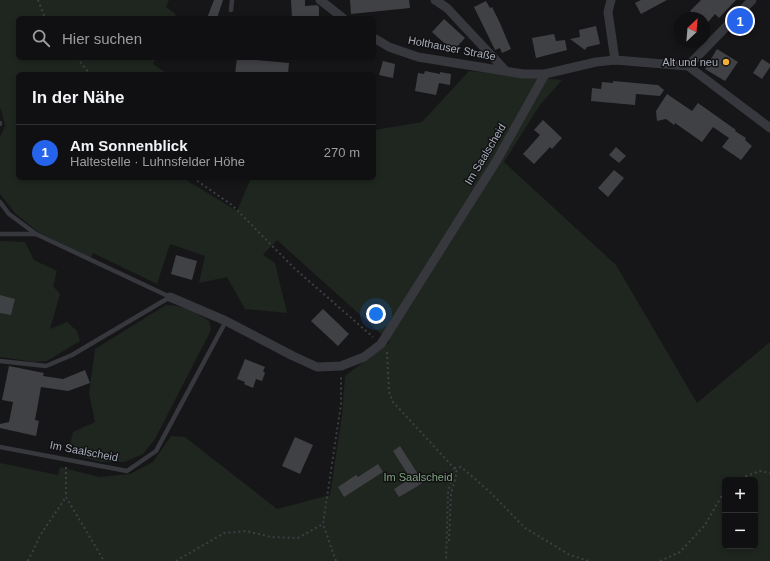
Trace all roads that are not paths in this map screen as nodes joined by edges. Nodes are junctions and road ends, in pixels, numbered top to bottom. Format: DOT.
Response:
graph roads {
  1 [pos="232,0"];
  2 [pos="320,0"];
  3 [pos="435,0"];
  4 [pos="611,0"];
  5 [pos="752,0"];
  6 [pos="231,10"];
  7 [pos="340,16"];
  8 [pos="376,39"];
  9 [pos="615,60"];
  10 [pos="688,66"];
  11 [pos="505,70"];
  12 [pos="545,74"];
  13 [pos="770,128"];
  14 [pos="0,202"];
  15 [pos="0,234"];
  16 [pos="36,234"];
  17 [pos="170,297"];
  18 [pos="226,321"];
  19 [pos="0,361"];
  20 [pos="0,447"];
  1 -- 6 [label="lane"];
  2 -- 7 [label="street"];
  3 -- 11 [label="street, Holthauser Straße"];
  4 -- 9 [label="street"];
  5 -- 10 [label="street"];
  8 -- 11 [label="street, Holthauser Straße"];
  9 -- 10 [label="street, Holthauser Straße"];
  9 -- 12 [label="street, Holthauser Straße"];
  10 -- 13 [label="street"];
  11 -- 12 [label="street, Holthauser Straße"];
  12 -- 18 [label="street, Im Saalscheid"];
  14 -- 16 [label="lane"];
  15 -- 16 [label="lane"];
  16 -- 17 [label="lane, Im Saalscheid"];
  17 -- 18 [label="street, Im Saalscheid"];
  17 -- 19 [label="lane"];
  18 -- 20 [label="lane, Im Saalscheid"];
}
